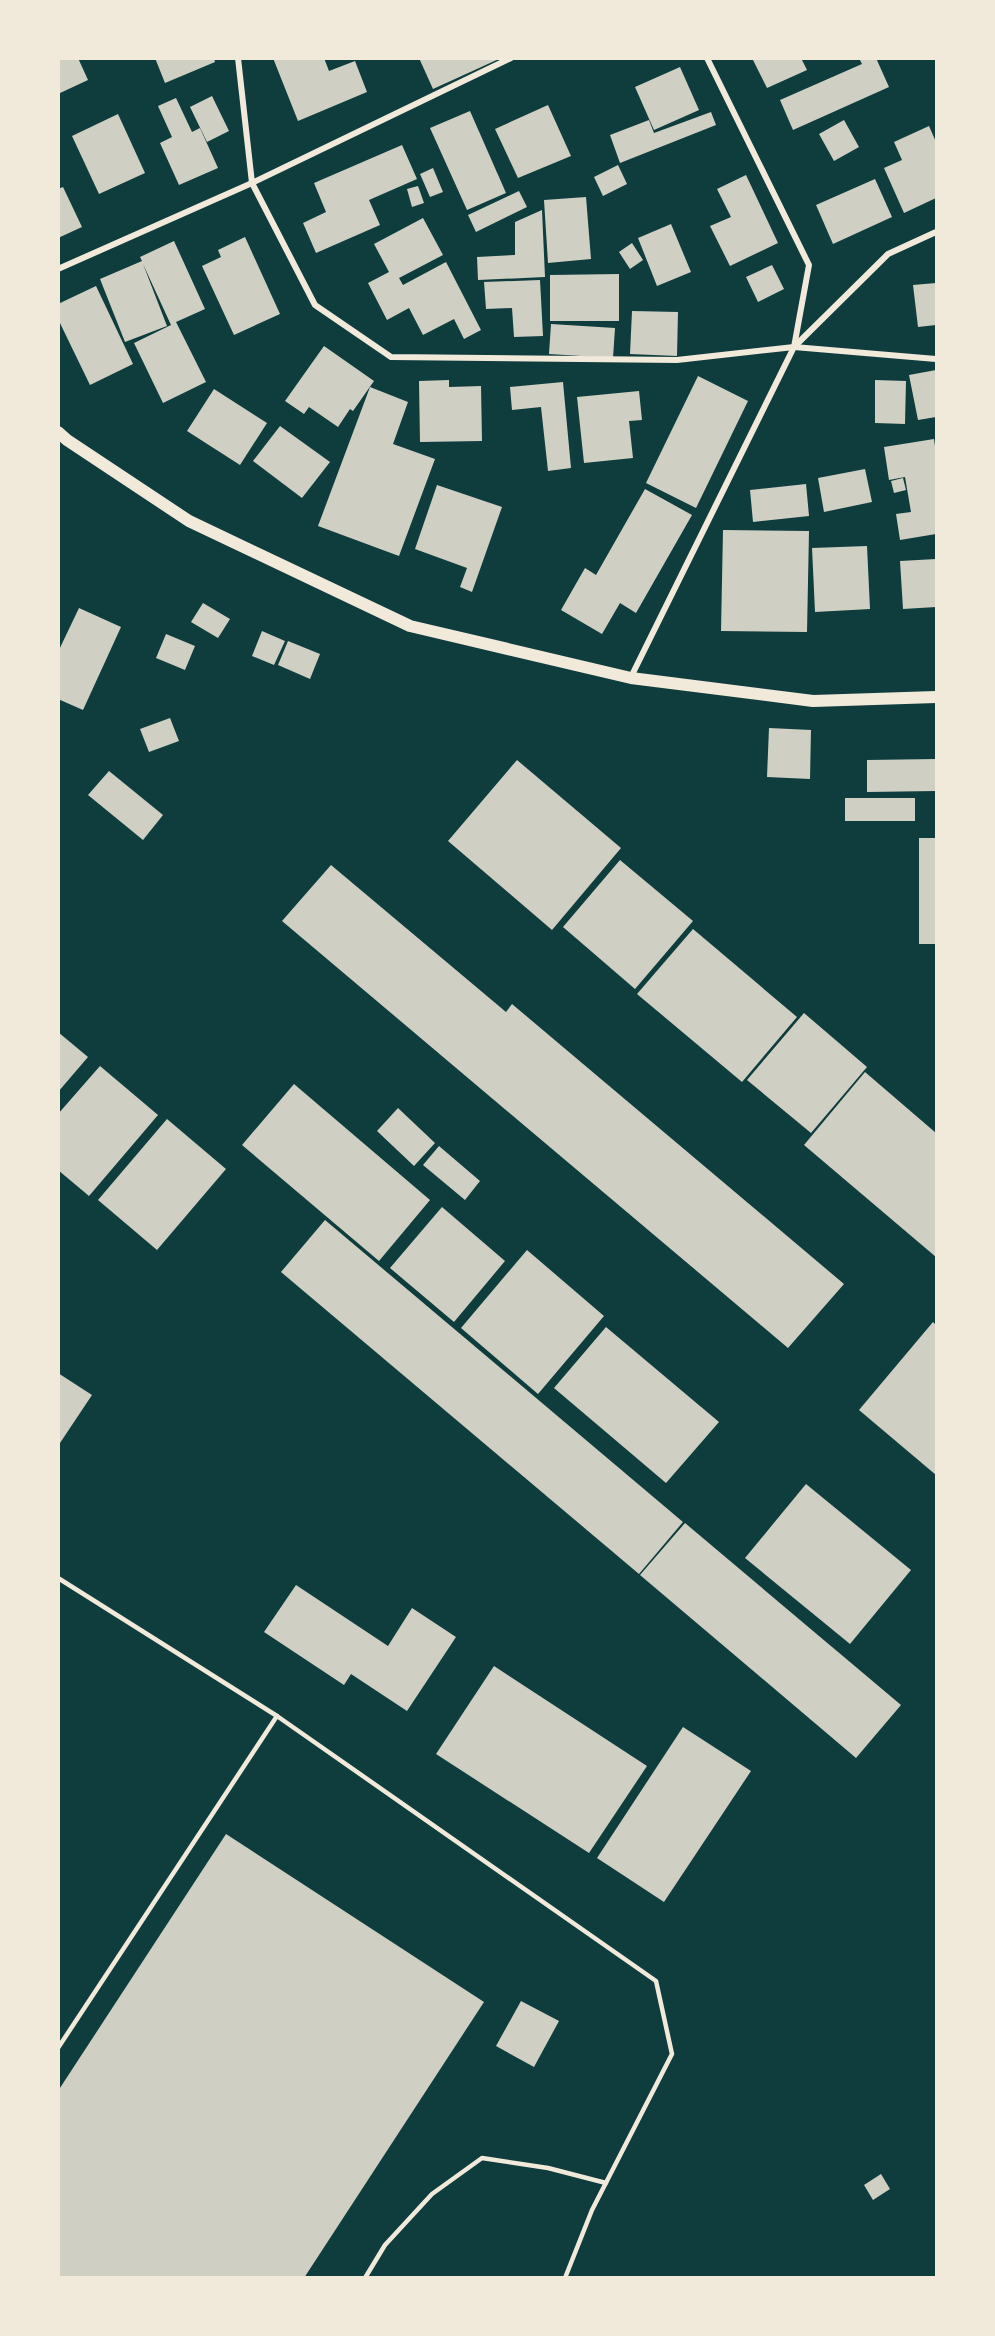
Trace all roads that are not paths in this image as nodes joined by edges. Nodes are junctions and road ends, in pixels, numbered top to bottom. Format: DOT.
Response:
graph roads {
  1 [pos="238,58"];
  2 [pos="511,58"];
  3 [pos="707,58"];
  4 [pos="252,183"];
  5 [pos="936,232"];
  6 [pos="58,269"];
  7 [pos="794,347"];
  8 [pos="936,359"];
  9 [pos="58,432"];
  10 [pos="631,678"];
  11 [pos="936,697"];
  12 [pos="58,1578"];
  13 [pos="277,1716"];
  14 [pos="58,2048"];
  15 [pos="606,2183"];
  16 [pos="365,2277"];
  17 [pos="565,2277"];
  1 -- 4 [label="street"];
  2 -- 4 [label="street"];
  3 -- 7 [label="street"];
  4 -- 6 [label="street"];
  4 -- 7 [label="street"];
  5 -- 7 [label="street"];
  7 -- 8 [label="street"];
  7 -- 10 [label="street"];
  9 -- 10 [label="main road"];
  10 -- 11 [label="main road"];
  12 -- 13 [label="lane"];
  13 -- 14 [label="lane"];
  13 -- 15 [label="lane"];
  15 -- 16 [label="lane"];
  15 -- 17 [label="lane"];
}
